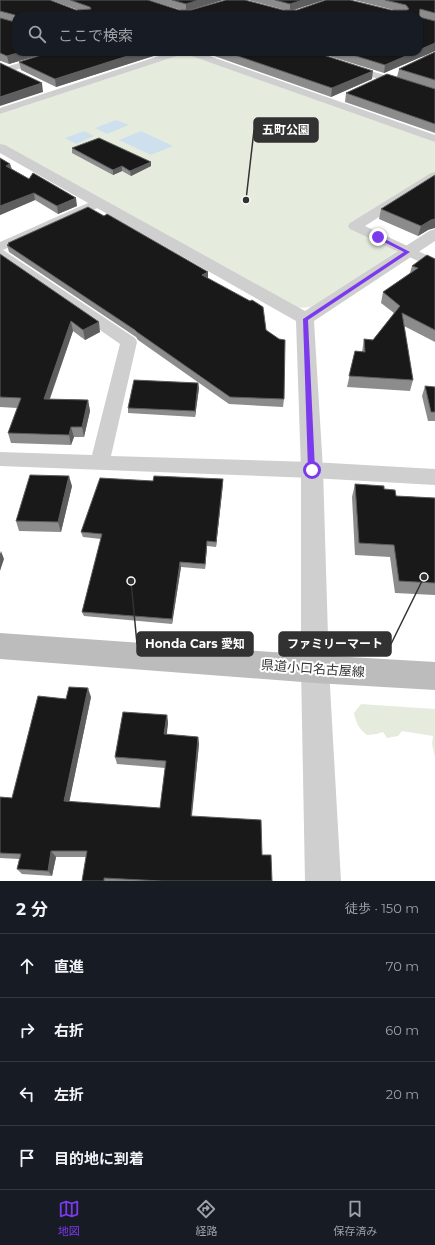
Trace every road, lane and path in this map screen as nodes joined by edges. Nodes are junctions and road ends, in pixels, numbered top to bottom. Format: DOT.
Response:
graph roads {
  1 [pos="423,54"];
  2 [pos="48,56"];
  3 [pos="168,56"];
  4 [pos="200,56"];
  5 [pos="315,56"];
  6 [pos="434,56"];
  7 [pos="418,63"];
  8 [pos="4,67"];
  9 [pos="399,72"];
  10 [pos="22,76"];
  11 [pos="386,78"];
  12 [pos="372,84"];
  13 [pos="43,86"];
  14 [pos="56,93"];
  15 [pos="435,94"];
  16 [pos="345,97"];
  17 [pos="332,103"];
  18 [pos="0,111"];
  19 [pos="435,139"];
  20 [pos="0,148"];
  21 [pos="435,176"];
  22 [pos="97,202"];
  23 [pos="435,234"];
  24 [pos="0,247"];
  25 [pos="408,252"];
  26 [pos="0,254"];
  27 [pos="435,265"];
  28 [pos="306,319"];
  29 [pos="0,459"];
  30 [pos="100,463"];
  31 [pos="312,470"];
  32 [pos="435,477"];
  33 [pos="0,646"];
  34 [pos="315,669"];
  35 [pos="435,676"];
  36 [pos="323,881"];
  1 -- 6 [label="street"];
  2 -- 8 [label="street"];
  3 -- 14 [label="street"];
  4 -- 17 [label="street"];
  5 -- 11 [label="street"];
  6 -- 7 [label="street"];
  8 -- 10 [label="street"];
  9 -- 11 [label="street"];
  11 -- 12 [label="street"];
  11 -- 15 [label="street"];
  13 -- 14 [label="street"];
  14 -- 18 [label="street"];
  16 -- 17 [label="street"];
  17 -- 19 [label="street"];
  20 -- 22 [label="street"];
  21 -- 25 [label="street"];
  22 -- 24 [label="street"];
  22 -- 28 [label="street"];
  23 -- 25 [label="street"];
  25 -- 27 [label="street"];
  25 -- 28 [label="street"];
  26 -- 30 [label="street"];
  28 -- 31 [label="street"];
  29 -- 30 [label="street"];
  30 -- 31 [label="street"];
  31 -- 32 [label="street"];
  31 -- 34 [label="street"];
  33 -- 34 [label="main road, 県道小口名古屋線"];
  34 -- 35 [label="main road, 県道小口名古屋線"];
  34 -- 36 [label="street"];
}
